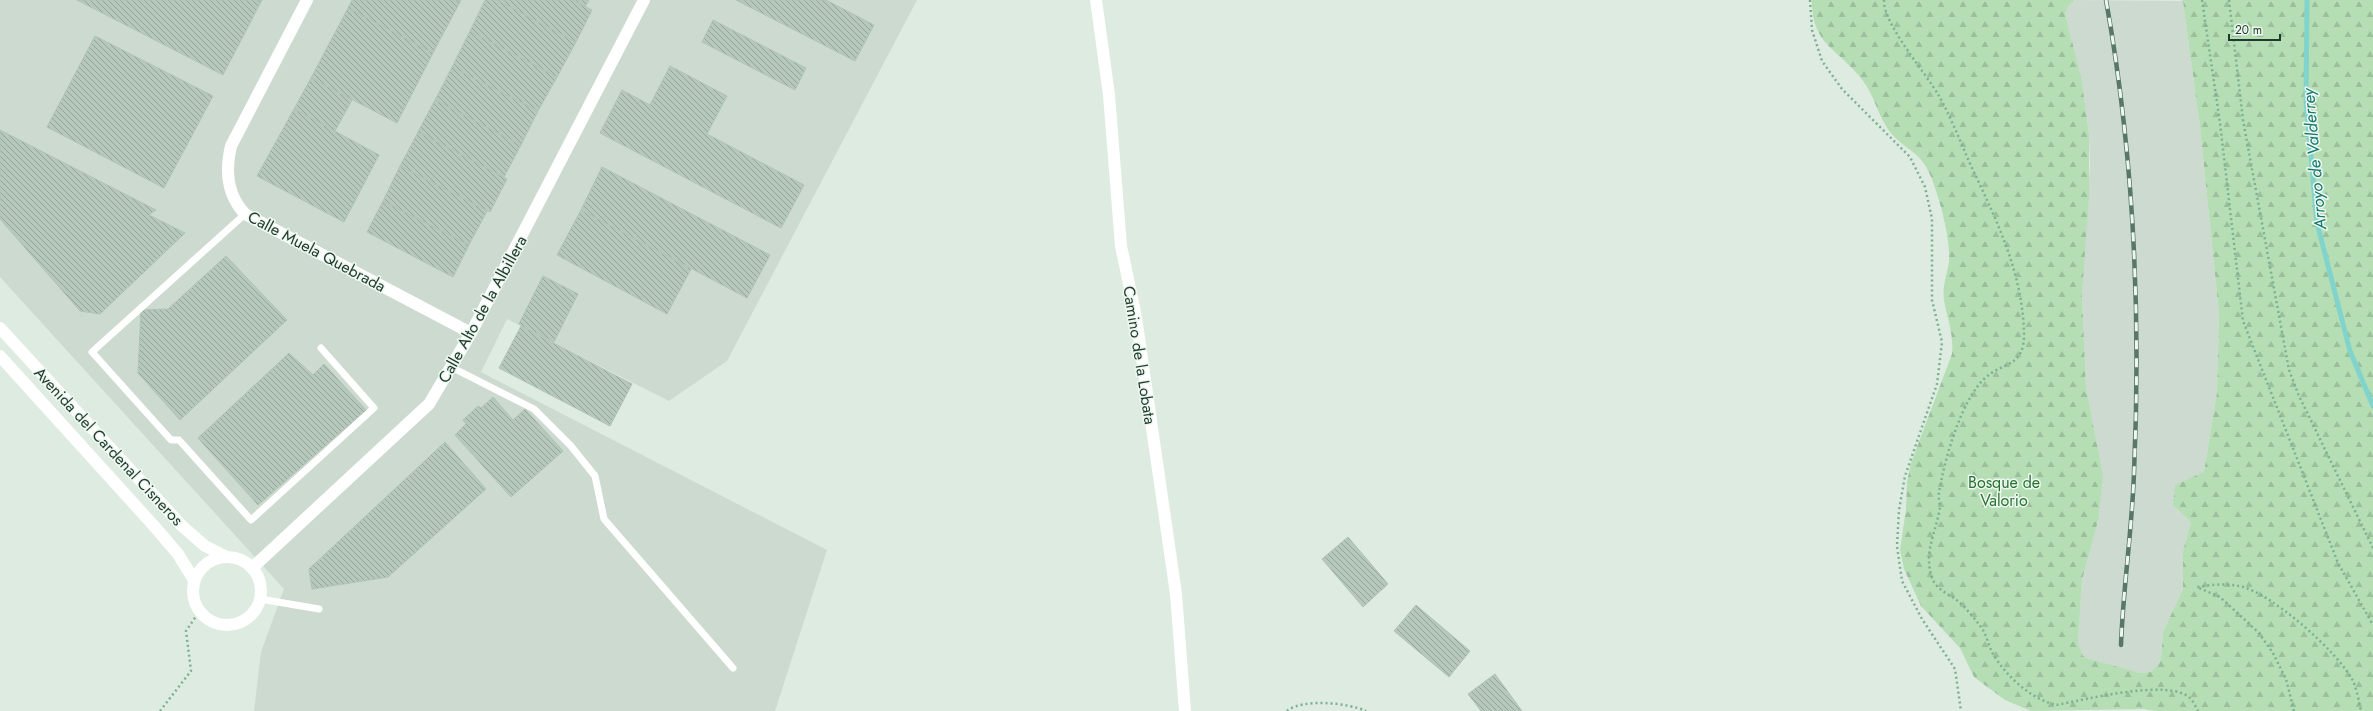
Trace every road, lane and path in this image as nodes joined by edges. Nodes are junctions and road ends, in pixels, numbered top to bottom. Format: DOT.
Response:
graph roads {
  1 [pos="307,0"];
  2 [pos="644,0"];
  3 [pos="1096,0"];
  4 [pos="1810,0"];
  5 [pos="1884,0"];
  6 [pos="2202,0"];
  7 [pos="2229,0"];
  8 [pos="245,214"];
  9 [pos="0,328"];
  10 [pos="471,333"];
  11 [pos="321,348"];
  12 [pos="0,356"];
  13 [pos="451,367"];
  14 [pos="2373,548"];
  15 [pos="224,556"];
  16 [pos="252,568"];
  17 [pos="194,580"];
  18 [pos="260,599"];
  19 [pos="319,609"];
  20 [pos="199,612"];
  21 [pos="2373,625"];
  22 [pos="733,668"];
  23 [pos="160,711"];
  24 [pos="1185,711"];
  25 [pos="1287,711"];
  26 [pos="1366,711"];
  27 [pos="1961,711"];
  28 [pos="2198,711"];
  29 [pos="2294,711"];
  30 [pos="2361,711"];
  1 -- 8 [label="street, Calle Muela Quebrada"];
  2 -- 10 [label="street, Calle Alto de la Albillera"];
  3 -- 24 [label="street, Camino de la Lobata"];
  4 -- 27 [label="path"];
  5 -- 28 [label="path"];
  6 -- 21 [label="path"];
  7 -- 14 [label="path"];
  8 -- 10 [label="street, Calle Muela Quebrada"];
  8 -- 11 [label="lane"];
  9 -- 15 [label="street, Avenida del Cardenal Cisneros"];
  10 -- 13 [label="street, Calle Alto de la Albillera"];
  12 -- 17 [label="street, Avenida del Cardenal Cisneros"];
  13 -- 16 [label="street, Calle Alto de la Albillera"];
  13 -- 22 [label="lane"];
  15 -- 16 [label="street"];
  15 -- 17 [label="street"];
  16 -- 18 [label="street"];
  17 -- 20 [label="street"];
  18 -- 19 [label="lane"];
  18 -- 20 [label="street"];
  20 -- 23 [label="path"];
  25 -- 26 [label="path"];
  29 -- 30 [label="path"];
}
